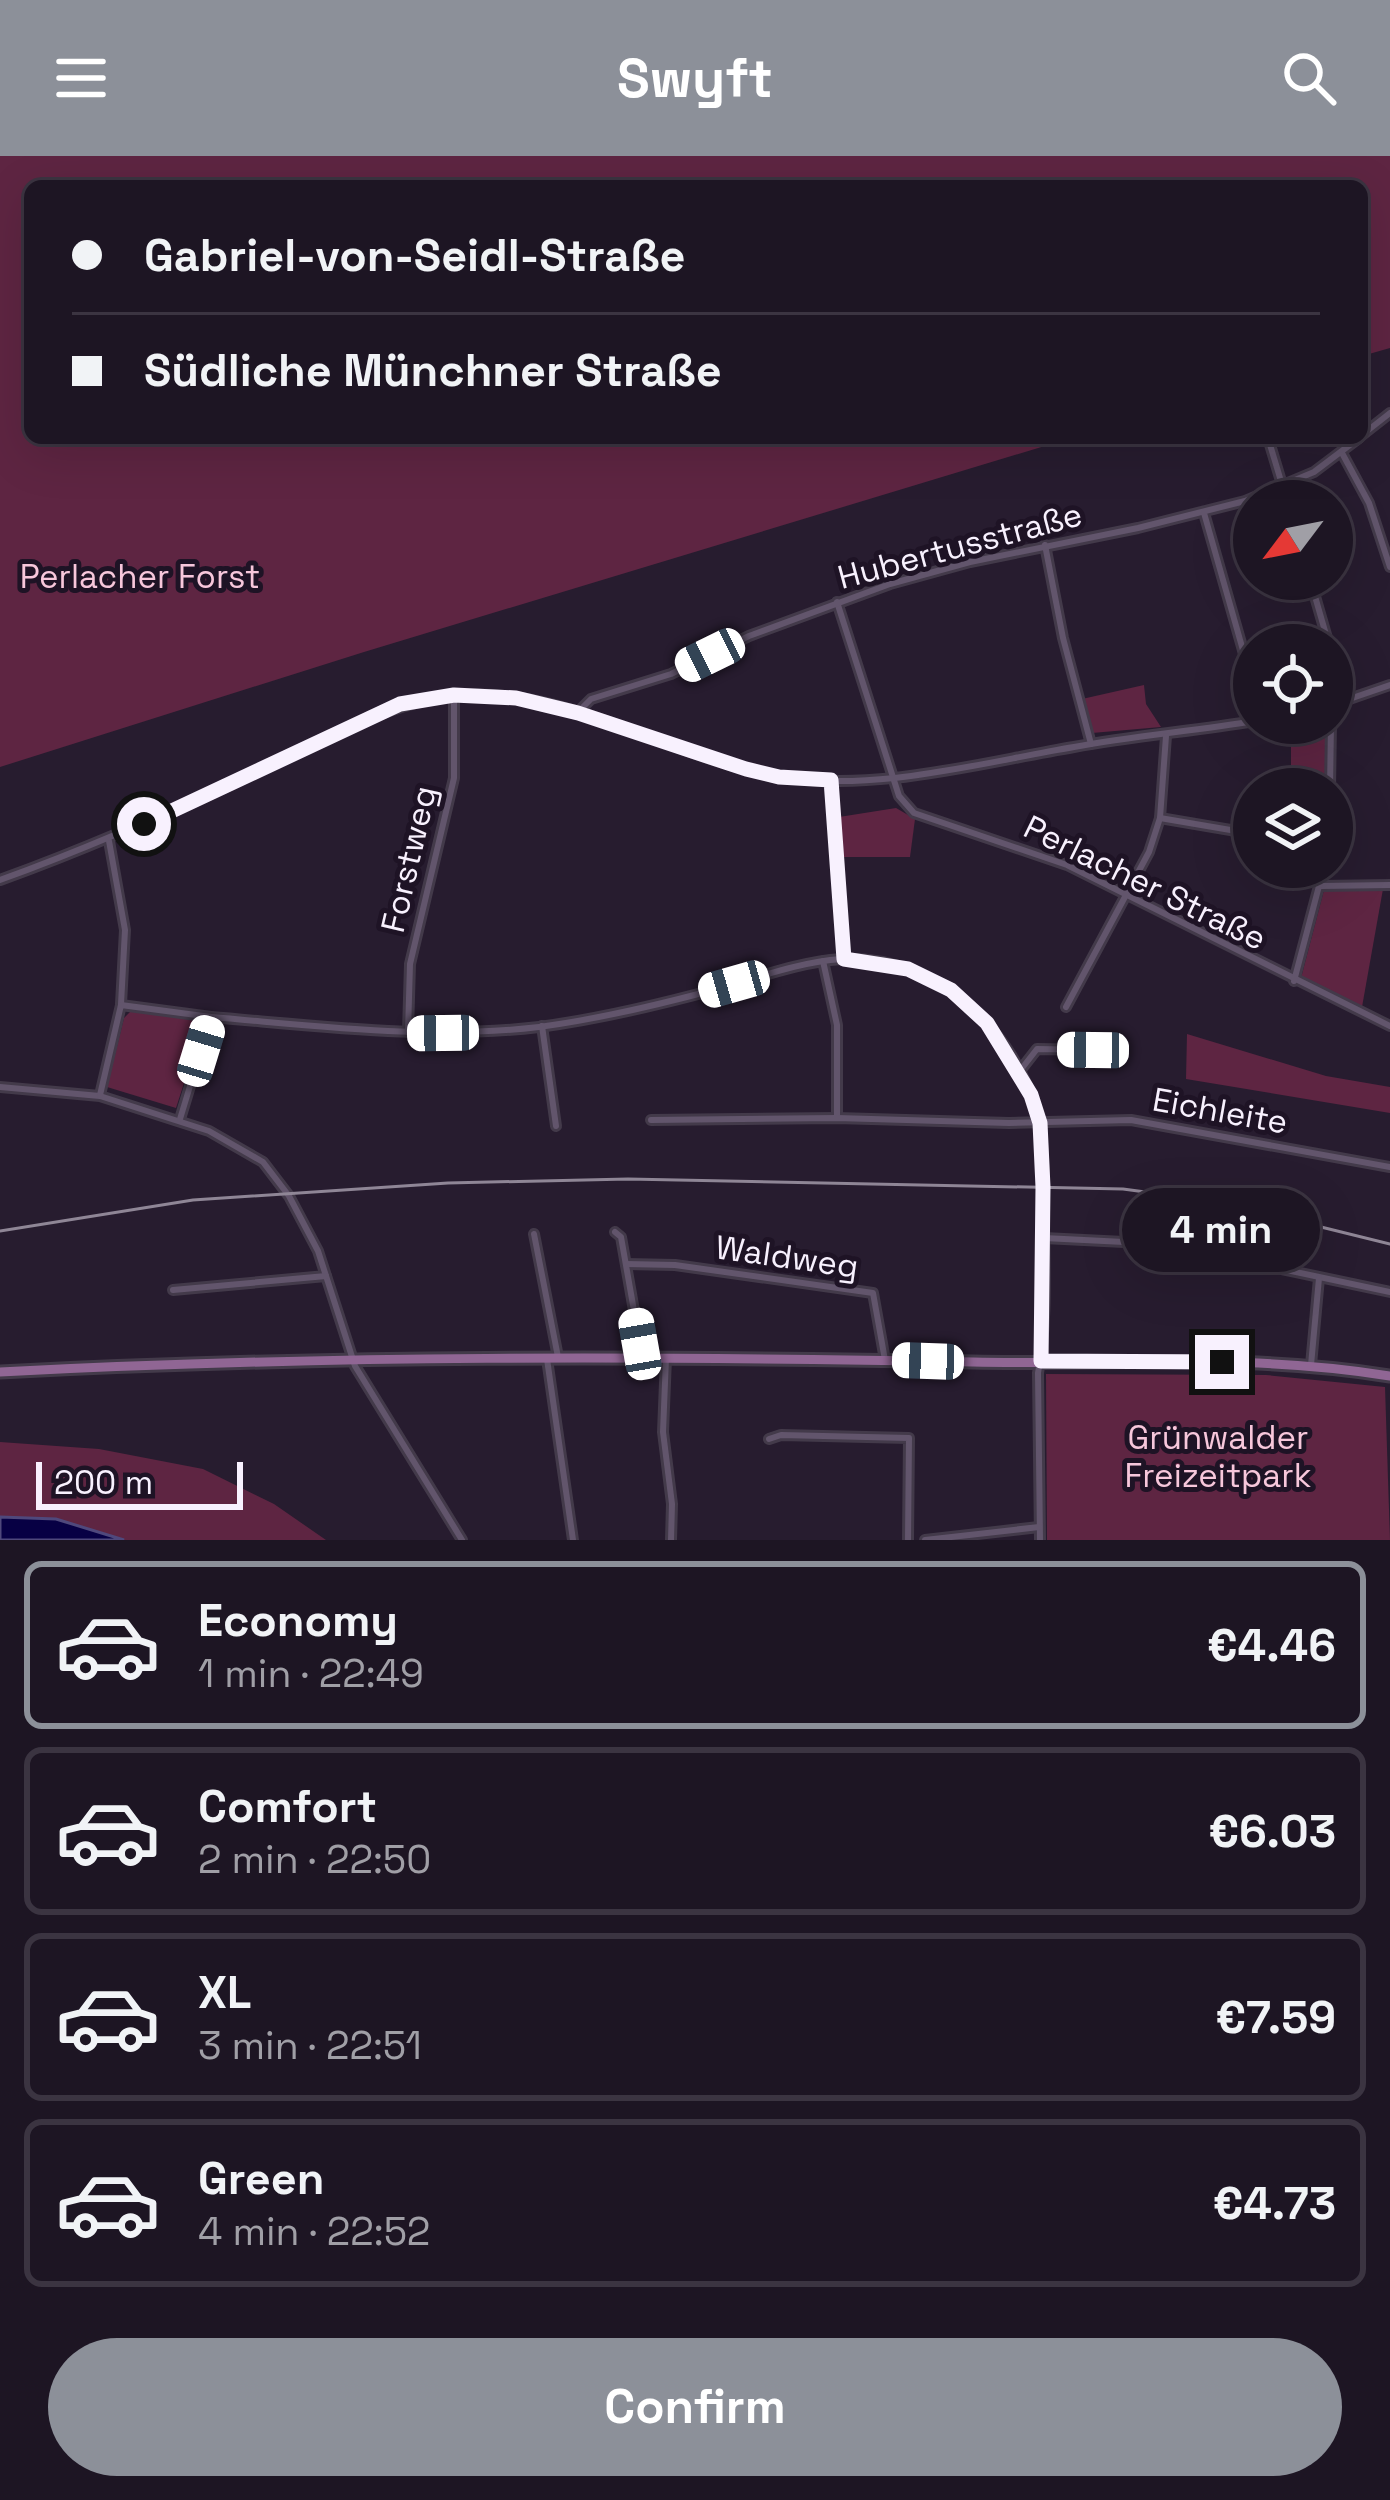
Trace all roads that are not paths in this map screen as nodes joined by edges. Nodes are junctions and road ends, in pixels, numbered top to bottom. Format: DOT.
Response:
graph roads {
  1 [pos="1270,444"];
  2 [pos="1352,444"];
  3 [pos="1342,453"];
  4 [pos="1281,480"];
  5 [pos="1296,480"];
  6 [pos="1233,503"];
  7 [pos="1204,513"];
  8 [pos="1045,545"];
  9 [pos="1390,567"];
  10 [pos="837,602"];
  11 [pos="1236,624"];
  12 [pos="1390,686"];
  13 [pos="454,695"];
  14 [pos="1353,698"];
  15 [pos="578,713"];
  16 [pos="1233,725"];
  17 [pos="1166,736"];
  18 [pos="1091,744"];
  19 [pos="895,777"];
  20 [pos="831,780"];
  21 [pos="1160,818"];
  22 [pos="1233,830"];
  23 [pos="109,841"];
  24 [pos="0,880"];
  25 [pos="1390,885"];
  26 [pos="1353,886"];
  27 [pos="1320,888"];
  28 [pos="1127,894"];
  29 [pos="844,959"];
  30 [pos="823,962"];
  31 [pos="1294,981"];
  32 [pos="121,1005"];
  33 [pos="1066,1007"];
  34 [pos="211,1017"];
  35 [pos="542,1026"];
  36 [pos="1390,1026"];
  37 [pos="408,1032"];
  38 [pos="1093,1050"];
  39 [pos="1019,1072"];
  40 [pos="0,1087"];
  41 [pos="100,1096"];
  42 [pos="837,1118"];
  43 [pos="180,1119"];
  44 [pos="651,1120"];
  45 [pos="1040,1123"];
  46 [pos="556,1126"];
  47 [pos="1390,1167"];
  48 [pos="615,1232"];
  49 [pos="535,1234"];
  50 [pos="1044,1238"];
  51 [pos="626,1264"];
  52 [pos="326,1276"];
  53 [pos="1318,1278"];
  54 [pos="173,1290"];
  55 [pos="1390,1292"];
  56 [pos="641,1355"];
  57 [pos="666,1356"];
  58 [pos="552,1357"];
  59 [pos="351,1359"];
  60 [pos="885,1360"];
  61 [pos="1041,1361"];
  62 [pos="1311,1365"];
  63 [pos="0,1372"];
  64 [pos="1390,1376"];
  65 [pos="769,1439"];
  66 [pos="1040,1527"];
  67 [pos="462,1540"];
  68 [pos="572,1540"];
  69 [pos="671,1540"];
  70 [pos="908,1540"];
  71 [pos="925,1540"];
  72 [pos="1040,1540"];
  1 -- 4 [label="street"];
  2 -- 3 [label="street, Hubertusstraße"];
  3 -- 5 [label="street, Hubertusstraße"];
  3 -- 9 [label="street"];
  6 -- 7 [label="street, Hubertusstraße"];
  7 -- 8 [label="street, Hubertusstraße"];
  7 -- 11 [label="street"];
  8 -- 10 [label="street, Hubertusstraße"];
  8 -- 18 [label="street"];
  10 -- 15 [label="street, Hubertusstraße"];
  10 -- 19 [label="street"];
  12 -- 14 [label="street"];
  13 -- 15 [label="street"];
  13 -- 23 [label="street"];
  13 -- 37 [label="street, Forstweg"];
  15 -- 20 [label="street"];
  16 -- 17 [label="street"];
  17 -- 18 [label="street"];
  17 -- 21 [label="street"];
  18 -- 19 [label="street"];
  19 -- 20 [label="street"];
  19 -- 28 [label="street, Perlacher Straße"];
  20 -- 29 [label="street"];
  21 -- 22 [label="street"];
  21 -- 28 [label="street"];
  23 -- 24 [label="street"];
  23 -- 32 [label="street"];
  25 -- 26 [label="street"];
  27 -- 31 [label="street"];
  28 -- 31 [label="street, Perlacher Straße"];
  28 -- 33 [label="street"];
  29 -- 30 [label="street"];
  29 -- 39 [label="street"];
  30 -- 35 [label="street"];
  30 -- 42 [label="street"];
  31 -- 36 [label="street, Perlacher Straße"];
  32 -- 34 [label="street"];
  32 -- 41 [label="street"];
  34 -- 37 [label="street"];
  34 -- 43 [label="street"];
  35 -- 37 [label="street"];
  35 -- 46 [label="street"];
  38 -- 39 [label="street"];
  39 -- 45 [label="street"];
  40 -- 41 [label="street"];
  41 -- 43 [label="street"];
  42 -- 44 [label="street, Eichleite"];
  42 -- 45 [label="street, Eichleite"];
  43 -- 52 [label="street"];
  45 -- 47 [label="street, Eichleite"];
  45 -- 50 [label="street"];
  48 -- 51 [label="street"];
  49 -- 58 [label="street"];
  50 -- 53 [label="street"];
  50 -- 61 [label="street"];
  51 -- 56 [label="street"];
  51 -- 60 [label="street, Waldweg"];
  52 -- 54 [label="street"];
  52 -- 59 [label="street"];
  53 -- 55 [label="street"];
  53 -- 62 [label="street"];
  56 -- 57 [label="main road"];
  56 -- 58 [label="main road"];
  57 -- 60 [label="main road"];
  57 -- 69 [label="street"];
  58 -- 59 [label="main road"];
  58 -- 68 [label="street"];
  59 -- 63 [label="main road"];
  59 -- 67 [label="street"];
  60 -- 61 [label="main road"];
  61 -- 62 [label="main road"];
  61 -- 66 [label="street"];
  62 -- 64 [label="main road"];
  65 -- 70 [label="street"];
  66 -- 71 [label="street"];
  66 -- 72 [label="street"];
}
